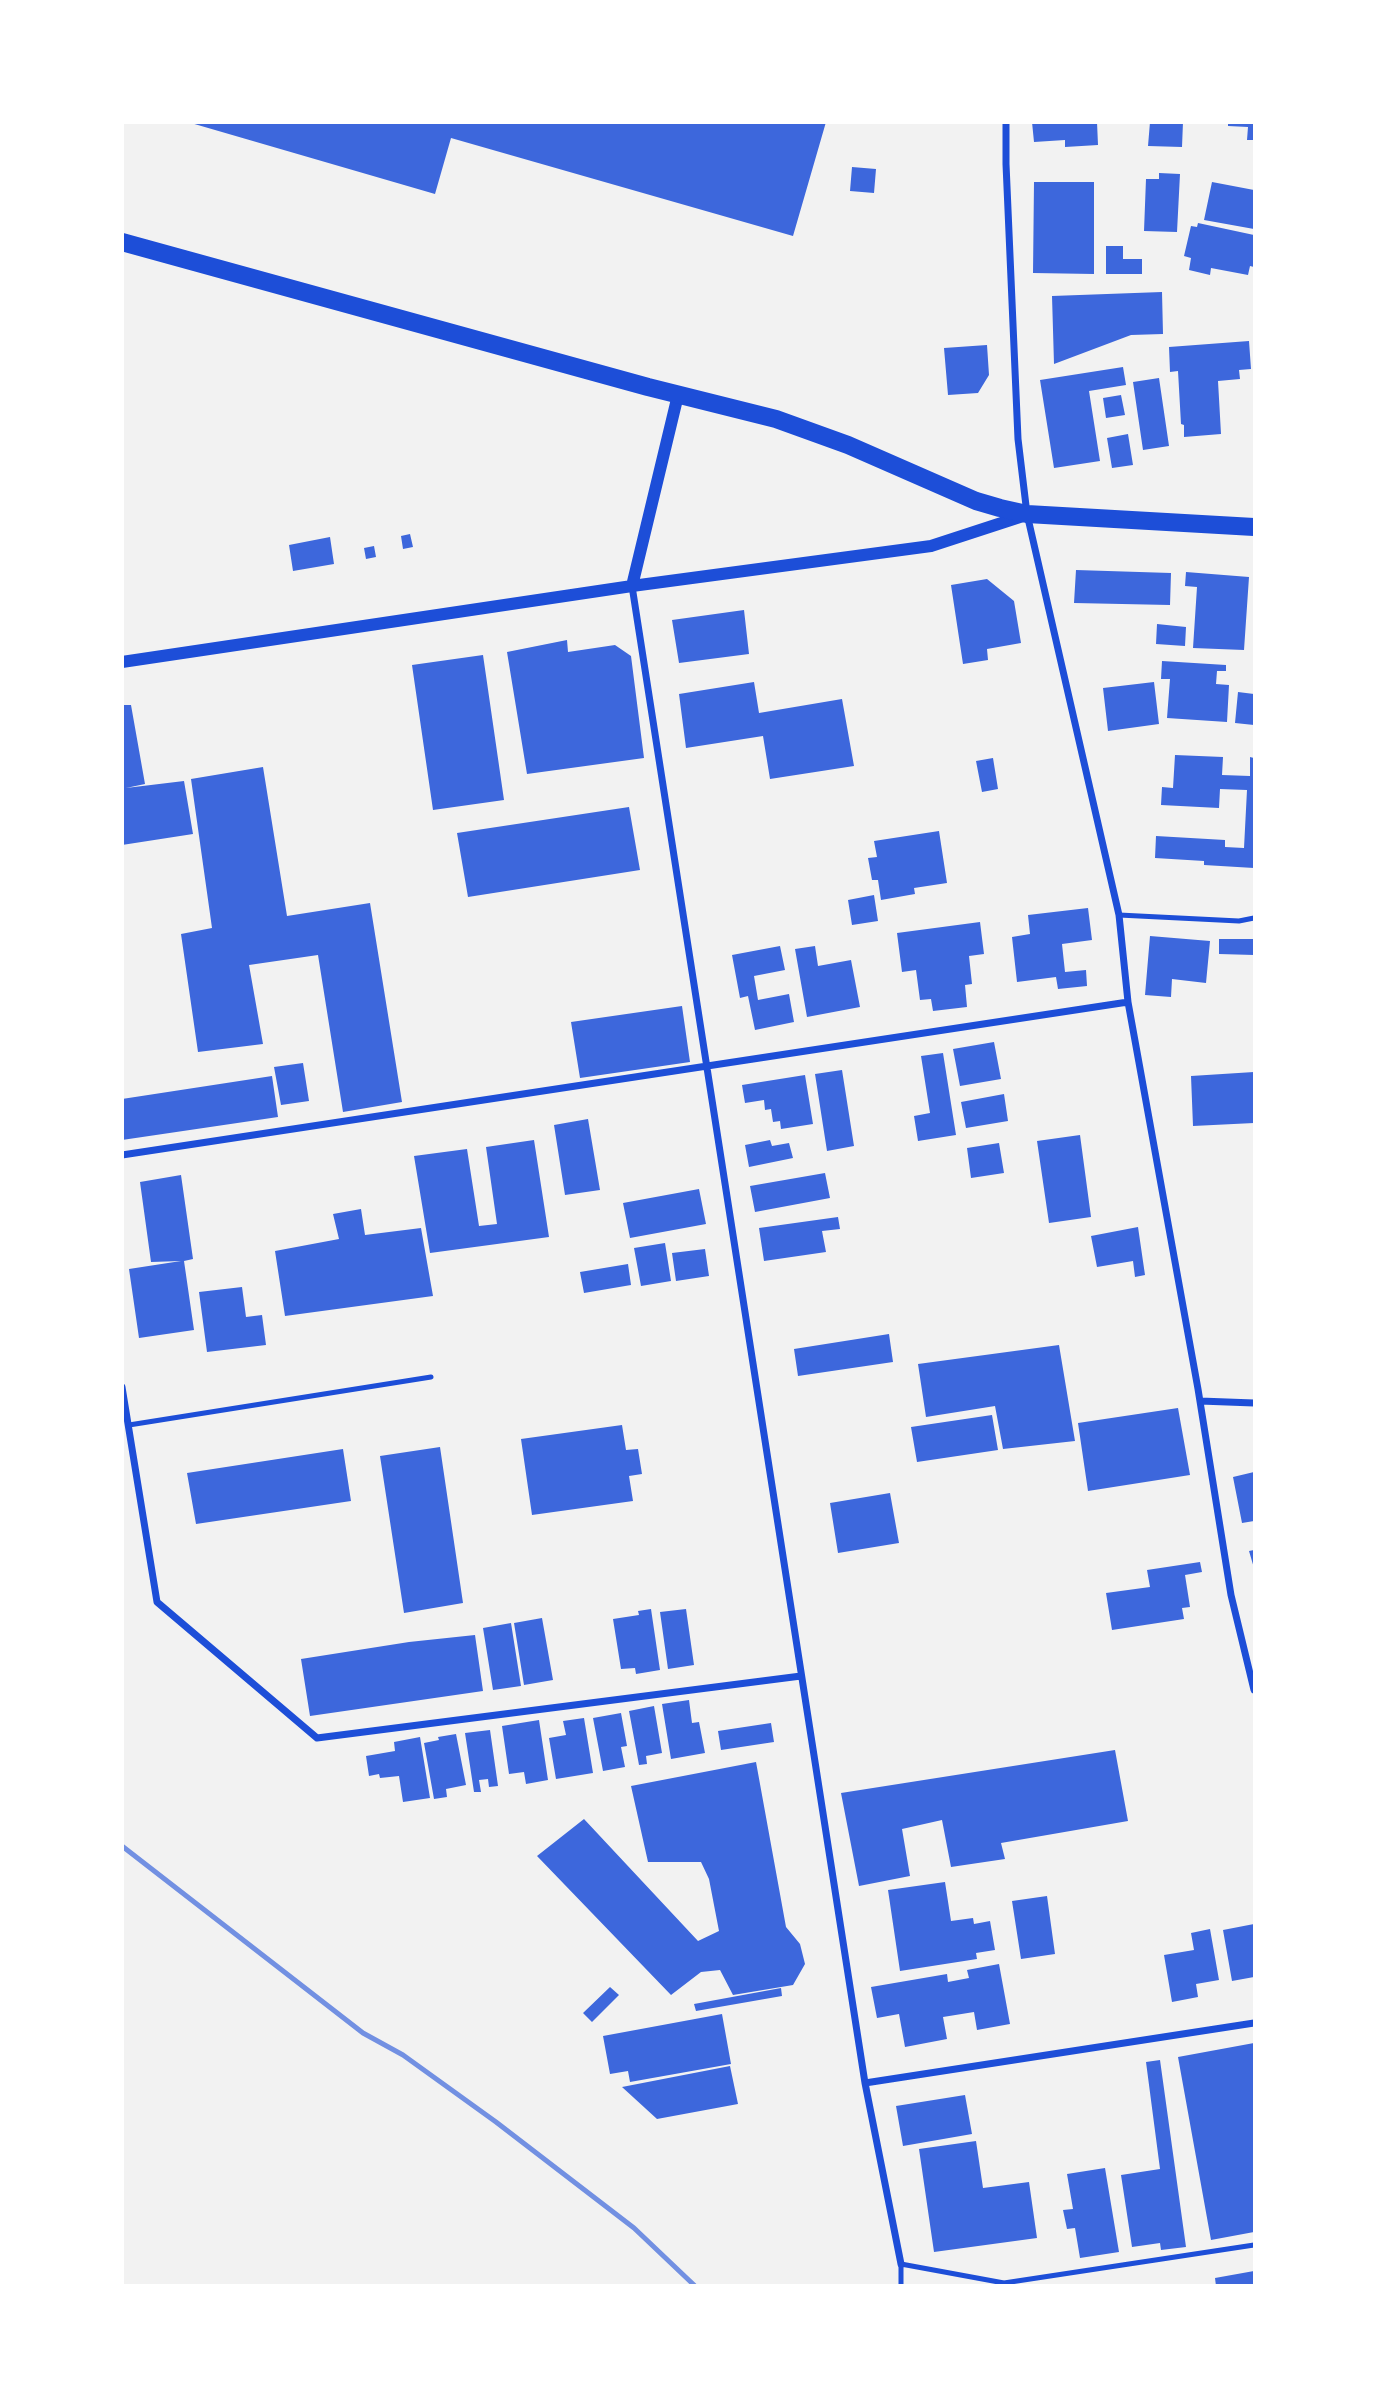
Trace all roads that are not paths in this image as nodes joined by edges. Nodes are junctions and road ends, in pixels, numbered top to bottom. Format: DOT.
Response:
graph roads {
  1 [pos="1006,122"];
  2 [pos="122,242"];
  3 [pos="678,395"];
  4 [pos="1027,514"];
  5 [pos="1255,527"];
  6 [pos="632,586"];
  7 [pos="122,662"];
  8 [pos="1119,915"];
  9 [pos="1255,918"];
  10 [pos="1128,1002"];
  11 [pos="706,1066"];
  12 [pos="122,1155"];
  13 [pos="431,1377"];
  14 [pos="122,1387"];
  15 [pos="1200,1401"];
  16 [pos="1255,1403"];
  17 [pos="129,1424"];
  18 [pos="801,1676"];
  19 [pos="1255,1690"];
  20 [pos="1255,2023"];
  21 [pos="865,2083"];
  22 [pos="1255,2245"];
  23 [pos="901,2264"];
  24 [pos="901,2286"];
  1 -- 4 [label="street"];
  2 -- 3 [label="main road"];
  3 -- 4 [label="main road"];
  3 -- 6 [label="street"];
  4 -- 5 [label="main road"];
  4 -- 6 [label="street"];
  4 -- 8 [label="street"];
  6 -- 7 [label="street"];
  6 -- 11 [label="street"];
  8 -- 9 [label="lane"];
  8 -- 10 [label="street"];
  10 -- 11 [label="street"];
  10 -- 15 [label="street"];
  11 -- 12 [label="street"];
  11 -- 18 [label="street"];
  13 -- 17 [label="lane"];
  14 -- 17 [label="street"];
  15 -- 16 [label="street"];
  15 -- 19 [label="street"];
  17 -- 18 [label="street"];
  18 -- 21 [label="street"];
  20 -- 21 [label="street"];
  21 -- 23 [label="street"];
  22 -- 23 [label="lane"];
  23 -- 24 [label="lane"];
}
